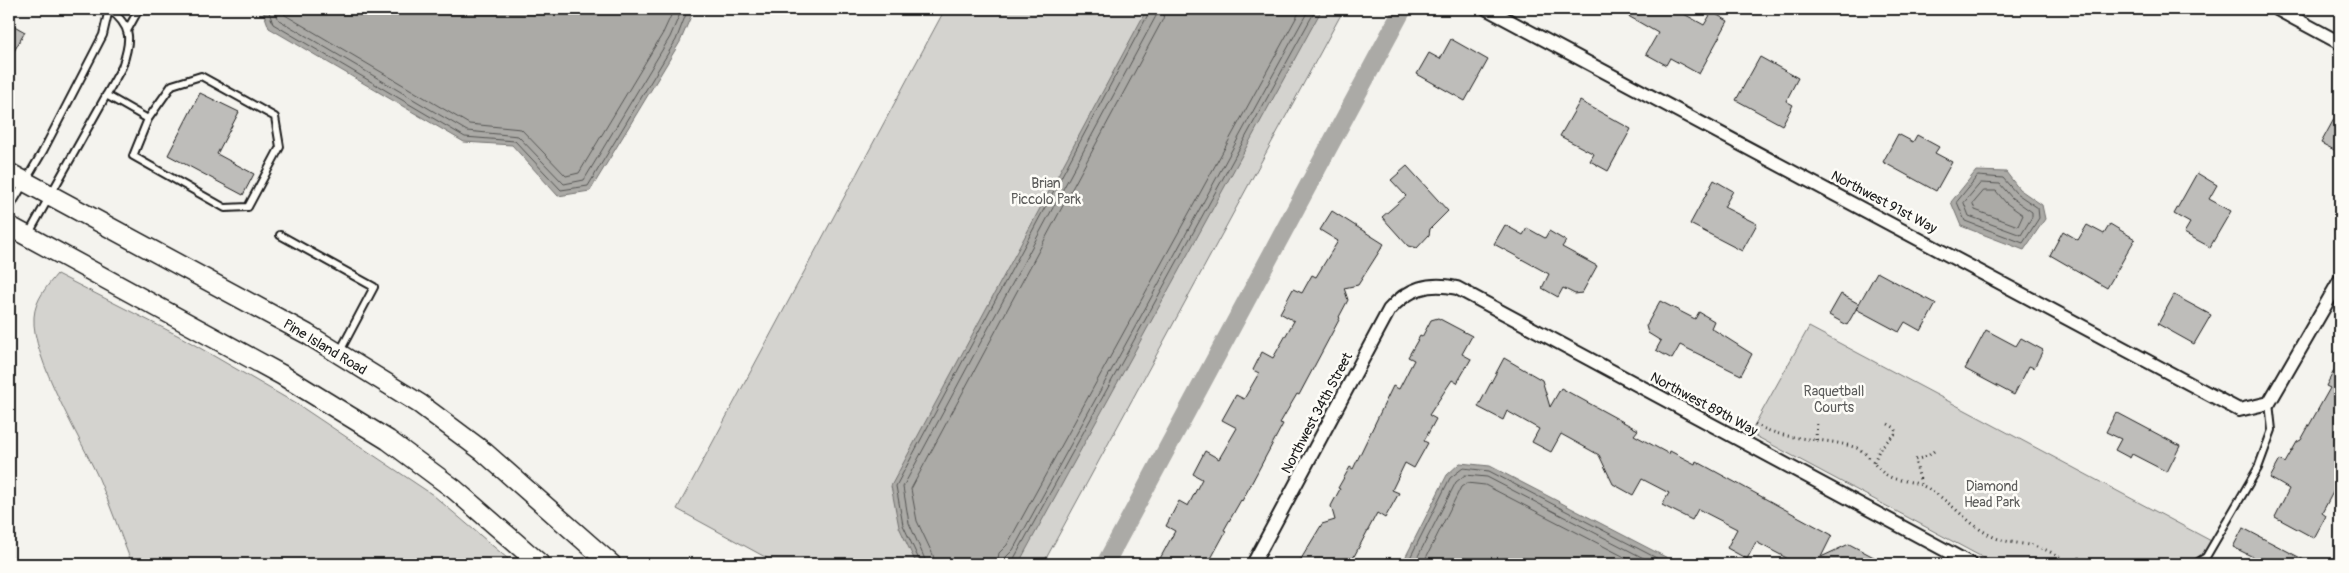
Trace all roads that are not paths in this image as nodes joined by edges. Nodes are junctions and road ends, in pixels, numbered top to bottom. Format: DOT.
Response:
graph roads {
  1 [pos="109,9"];
  2 [pos="139,9"];
  3 [pos="1487,9"];
  4 [pos="2277,9"];
  5 [pos="128,30"];
  6 [pos="2340,43"];
  7 [pos="106,96"];
  8 [pos="148,119"];
  9 [pos="17,177"];
  10 [pos="51,195"];
  11 [pos="9,209"];
  12 [pos="15,231"];
  13 [pos="280,235"];
  14 [pos="2340,280"];
  15 [pos="1419,287"];
  16 [pos="338,354"];
  17 [pos="2269,403"];
  18 [pos="540,564"];
  19 [pos="611,564"];
  20 [pos="1253,564"];
  21 [pos="1971,564"];
  22 [pos="2195,564"];
  1 -- 5 [label="lane"];
  1 -- 9 [label="lane"];
  2 -- 5 [label="lane"];
  3 -- 17 [label="street, Northwest 91st Way"];
  4 -- 6 [label="street"];
  5 -- 7 [label="lane"];
  7 -- 8 [label="lane"];
  7 -- 10 [label="lane"];
  8 -- 8 [label="lane"];
  9 -- 10 [label="main road, Pine Island Road"];
  9 -- 11 [label="lane"];
  10 -- 12 [label="lane"];
  10 -- 16 [label="main road, Pine Island Road"];
  12 -- 18 [label="main road"];
  13 -- 16 [label="lane"];
  14 -- 17 [label="street"];
  15 -- 20 [label="street, Northwest 34th Street"];
  15 -- 21 [label="street, Northwest 89th Way"];
  16 -- 19 [label="main road, Pine Island Road"];
  17 -- 22 [label="lane"];
}
